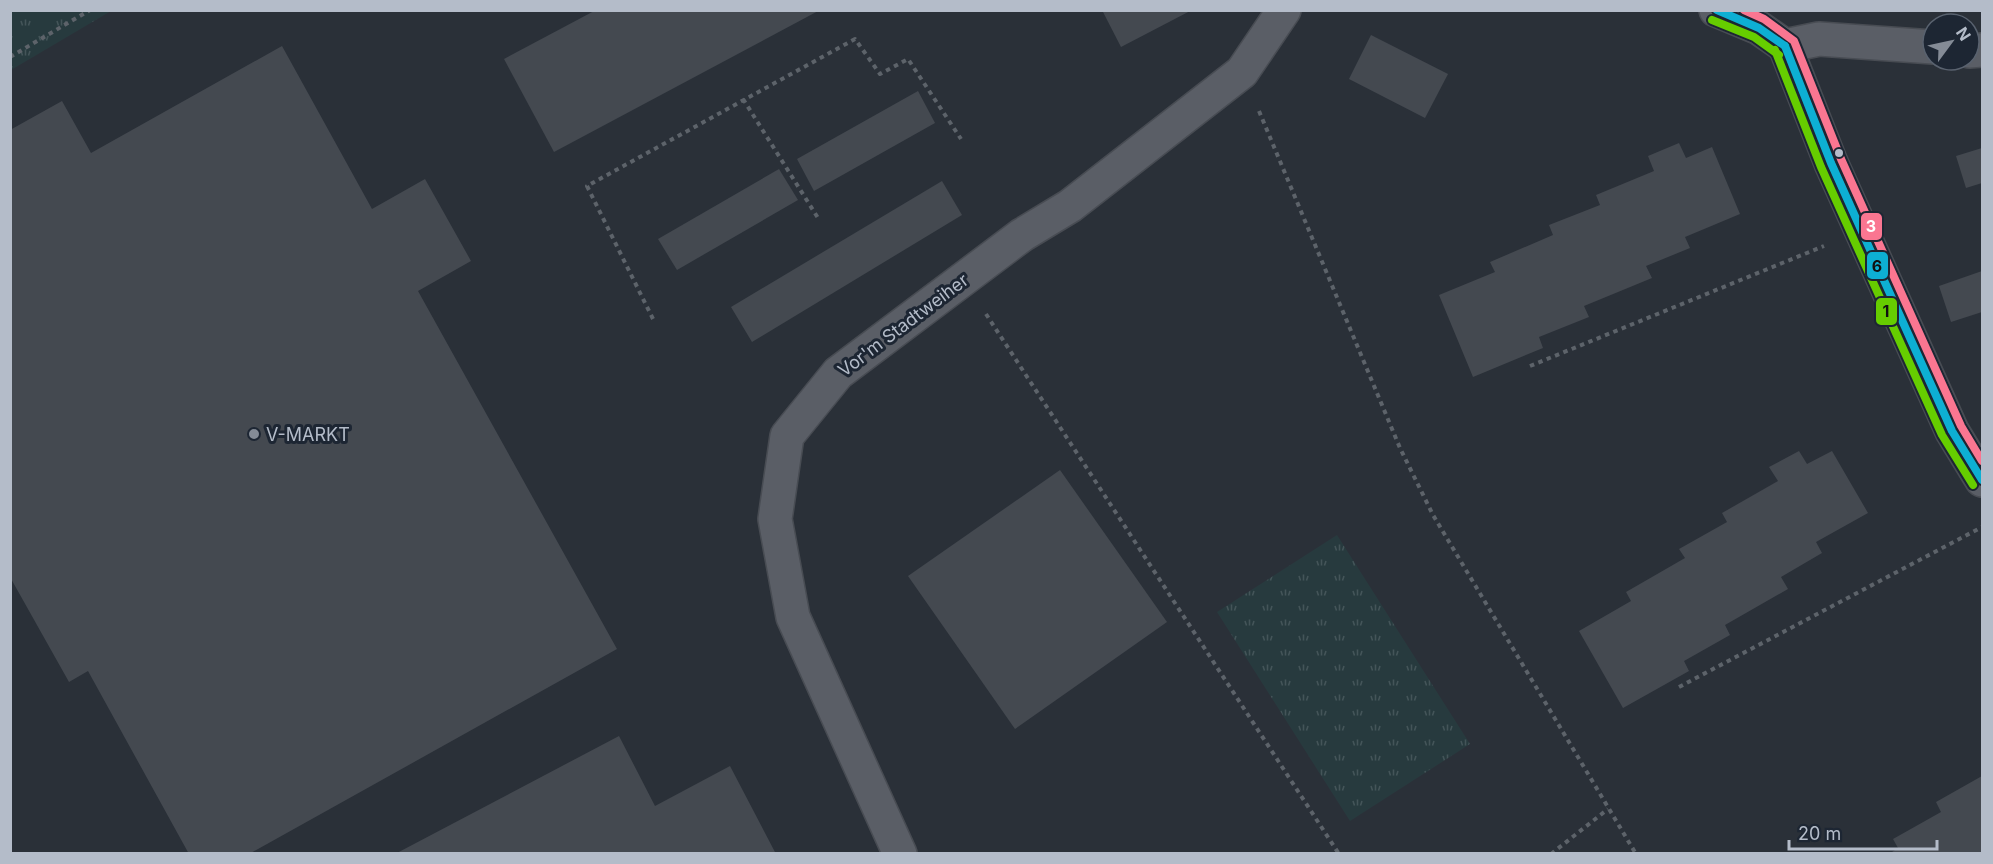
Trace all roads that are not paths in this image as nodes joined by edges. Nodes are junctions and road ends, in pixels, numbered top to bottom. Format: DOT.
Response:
graph roads {
  1 [pos="1284,10"];
  2 [pos="1716,10"];
  3 [pos="1785,46"];
  4 [pos="1921,46"];
  5 [pos="1983,480"];
  6 [pos="900,854"];
  1 -- 6 [label="street, Vor'm Stadtweiher"];
  2 -- 3 [label="street"];
  3 -- 4 [label="street"];
  3 -- 5 [label="street"];
}
